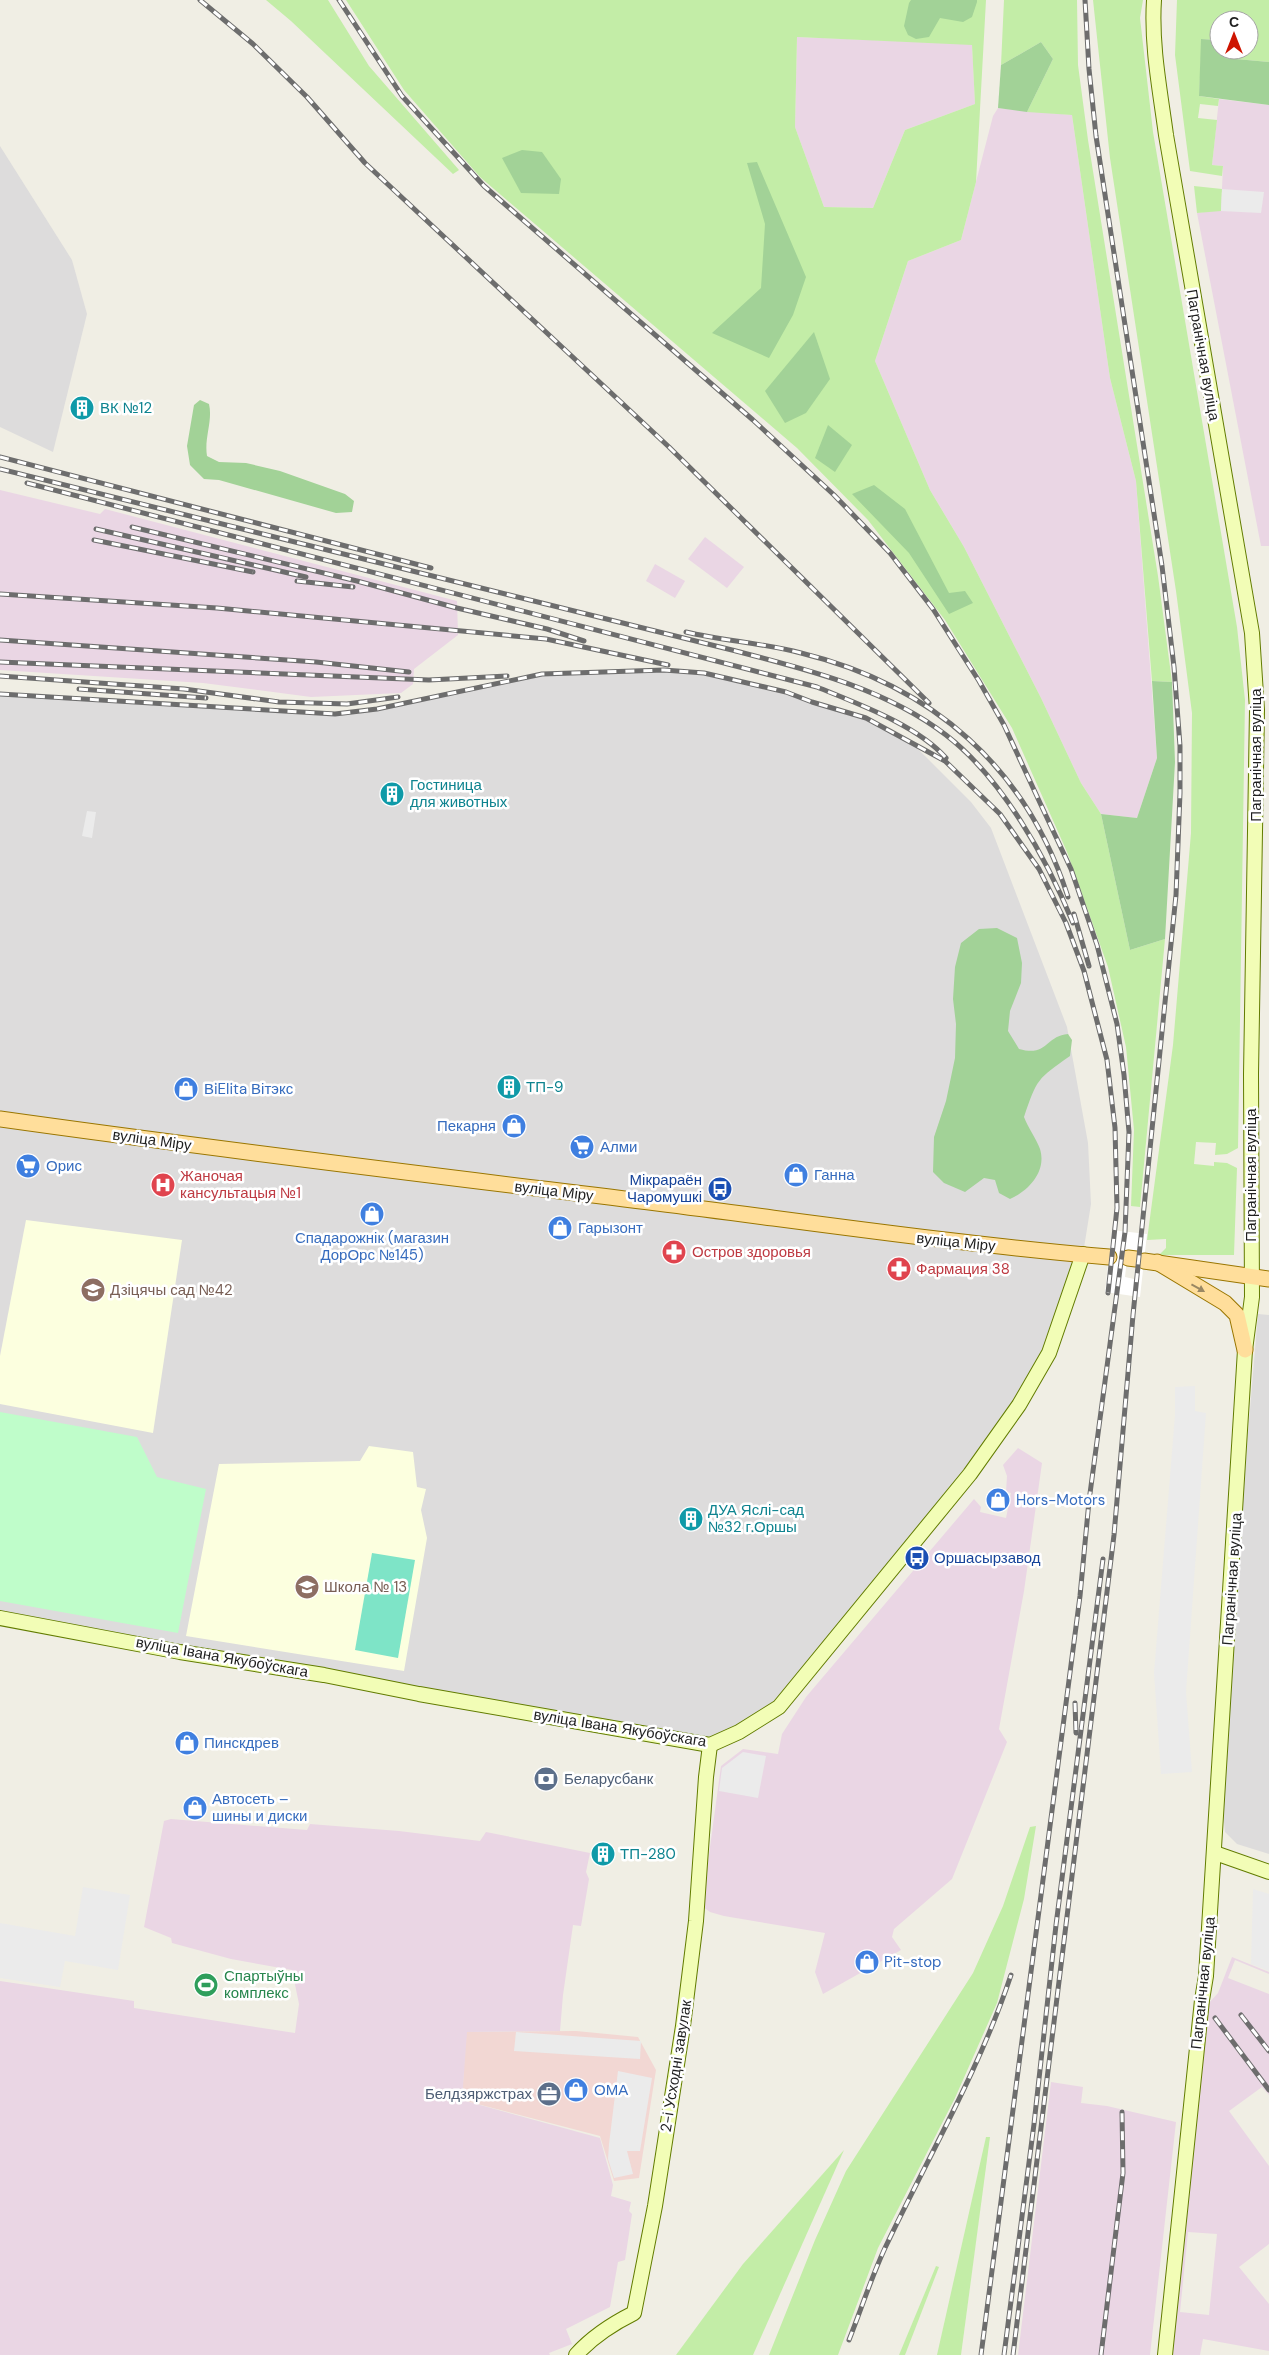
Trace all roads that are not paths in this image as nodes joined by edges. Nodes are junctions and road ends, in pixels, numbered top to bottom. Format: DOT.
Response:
graph roads {
  1 [pos="1154,0"];
  2 [pos="0,1119"];
  3 [pos="1083,1254"];
  4 [pos="1109,1256"];
  5 [pos="1250,1276"];
  6 [pos="1269,1279"];
  7 [pos="1245,1350"];
  8 [pos="0,1618"];
  9 [pos="710,1745"];
  10 [pos="1215,1853"];
  11 [pos="1269,1872"];
  12 [pos="576,2355"];
  13 [pos="1164,2355"];
  1 -- 5 [label="street, Пагранічная вуліца"];
  2 -- 3 [label="main road, вуліца Міру"];
  3 -- 4 [label="main road, вуліца Міру"];
  3 -- 9 [label="street, вуліца Івана Якубоўскага"];
  5 -- 6 [label="main road"];
  5 -- 7 [label="street, Пагранічная вуліца"];
  5 -- 7 [label="main road, one-way"];
  7 -- 10 [label="street, Пагранічная вуліца"];
  8 -- 9 [label="street, вуліца Івана Якубоўскага"];
  9 -- 12 [label="street, 2-і Усходні завулак"];
  10 -- 11 [label="street"];
  10 -- 13 [label="street, Пагранічная вуліца"];
}
